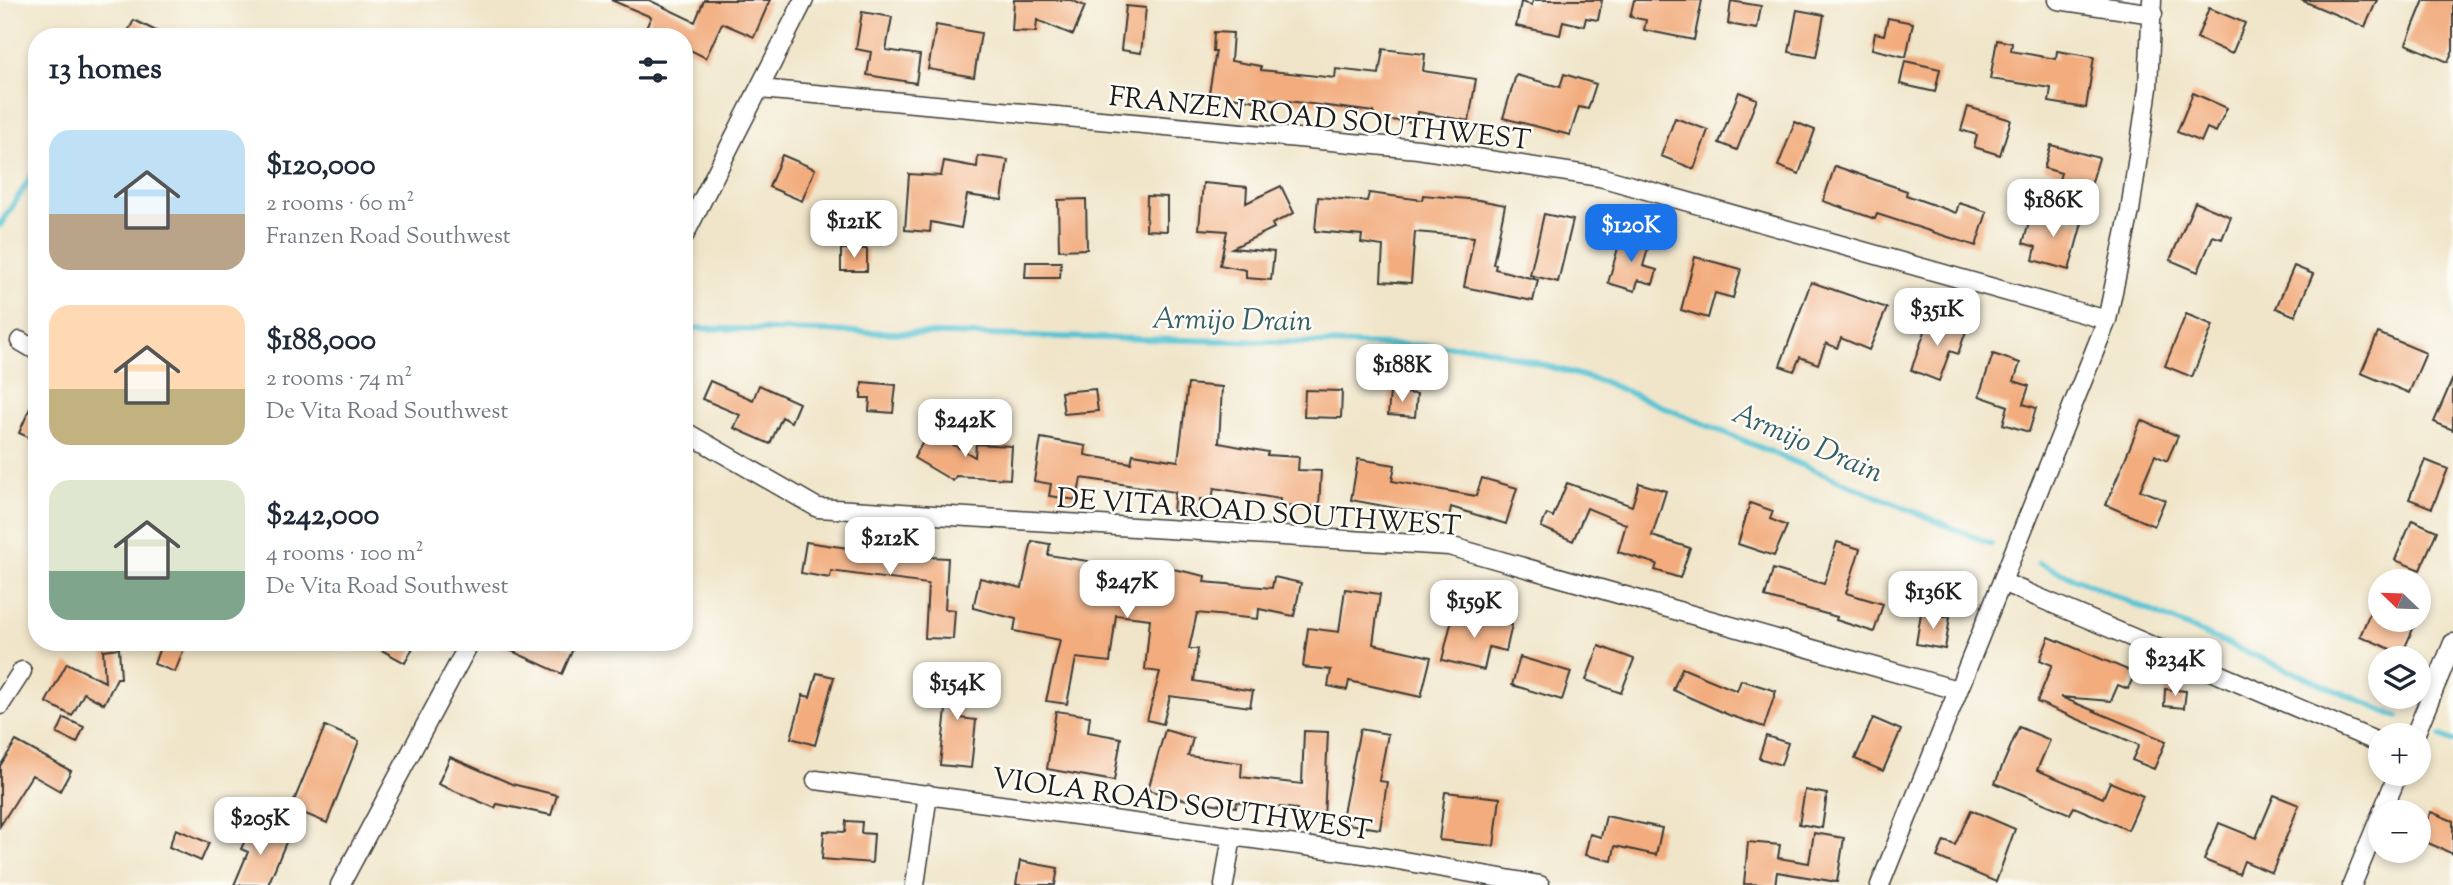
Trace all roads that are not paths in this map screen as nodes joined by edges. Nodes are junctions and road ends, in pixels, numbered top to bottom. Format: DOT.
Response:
graph roads {
  1 [pos="804,0"];
  2 [pos="2058,0"];
  3 [pos="2152,7"];
  4 [pos="760,89"];
  5 [pos="693,219"];
  6 [pos="2107,320"];
  7 [pos="20,341"];
  8 [pos="28,346"];
  9 [pos="693,436"];
  10 [pos="2002,582"];
  11 [pos="2453,643"];
  12 [pos="465,651"];
  13 [pos="22,671"];
  14 [pos="1957,690"];
  15 [pos="0,705"];
  16 [pos="2419,723"];
  17 [pos="2368,738"];
  18 [pos="816,780"];
  19 [pos="928,794"];
  20 [pos="1232,836"];
  21 [pos="2368,846"];
  22 [pos="1518,883"];
  23 [pos="340,885"];
  24 [pos="915,885"];
  25 [pos="1224,885"];
  26 [pos="1540,885"];
  27 [pos="1880,885"];
  28 [pos="2352,885"];
  1 -- 4 [label="street"];
  2 -- 3 [label="street"];
  3 -- 6 [label="street"];
  4 -- 5 [label="street"];
  4 -- 6 [label="street, FRANZEN ROAD SOUTHWEST"];
  6 -- 10 [label="street"];
  7 -- 8 [label="street"];
  9 -- 14 [label="street, DE VITA ROAD SOUTHWEST"];
  10 -- 14 [label="street"];
  10 -- 17 [label="street"];
  11 -- 16 [label="street"];
  12 -- 23 [label="street"];
  13 -- 15 [label="street"];
  14 -- 27 [label="street"];
  18 -- 19 [label="street, VIOLA ROAD SOUTHWEST"];
  19 -- 20 [label="street, VIOLA ROAD SOUTHWEST"];
  19 -- 24 [label="street"];
  20 -- 22 [label="street, VIOLA ROAD SOUTHWEST"];
  20 -- 25 [label="street"];
  21 -- 28 [label="street"];
  22 -- 26 [label="street, VIOLA ROAD SOUTHWEST"];
}
